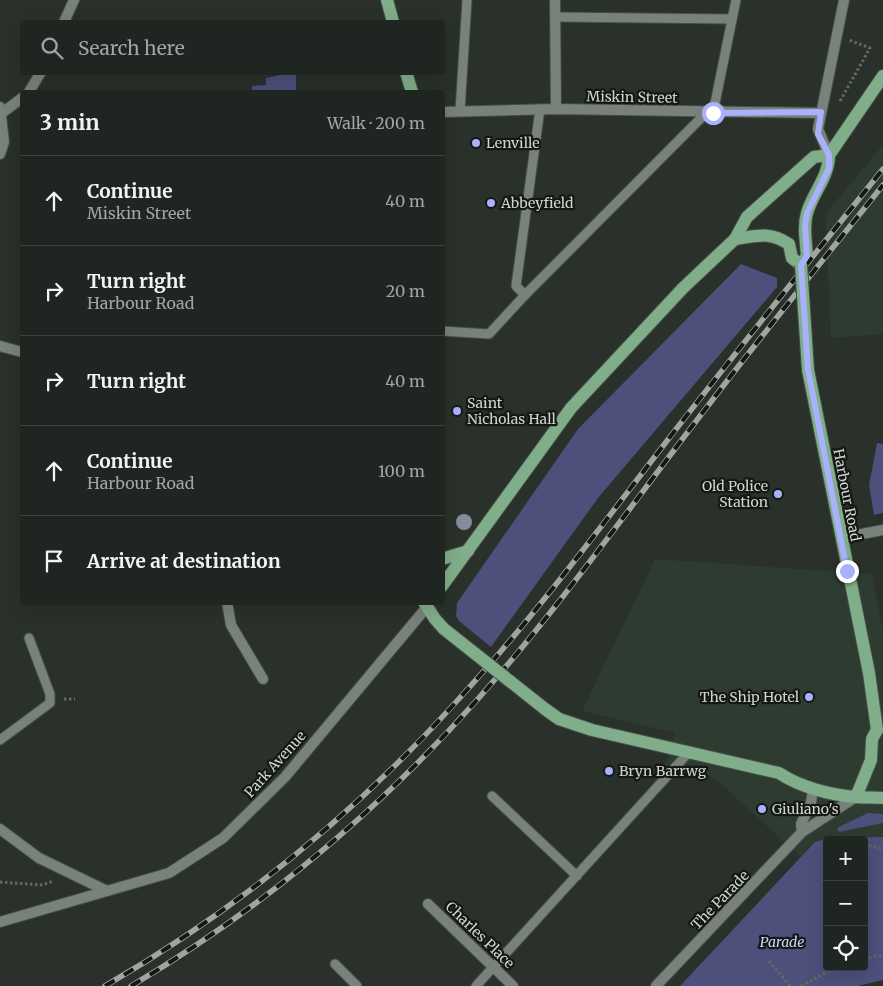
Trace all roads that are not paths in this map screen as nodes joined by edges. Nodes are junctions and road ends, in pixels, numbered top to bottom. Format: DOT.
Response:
graph roads {
  1 [pos="74,0"];
  2 [pos="387,0"];
  3 [pos="467,0"];
  4 [pos="555,0"];
  5 [pos="736,0"];
  6 [pos="844,0"];
  7 [pos="555,17"];
  8 [pos="732,19"];
  9 [pos="65,20"];
  10 [pos="392,20"];
  11 [pos="39,75"];
  12 [pos="407,75"];
  13 [pos="883,76"];
  14 [pos="30,90"];
  15 [pos="410,90"];
  16 [pos="20,99"];
  17 [pos="822,108"];
  18 [pos="540,109"];
  19 [pos="556,109"];
  20 [pos="1,110"];
  21 [pos="460,111"];
  22 [pos="445,112"];
  23 [pos="710,113"];
  24 [pos="0,154"];
  25 [pos="829,155"];
  26 [pos="735,239"];
  27 [pos="801,265"];
  28 [pos="525,295"];
  29 [pos="445,331"];
  30 [pos="0,346"];
  31 [pos="20,351"];
  32 [pos="883,530"];
  33 [pos="841,538"];
  34 [pos="468,551"];
  35 [pos="445,558"];
  36 [pos="445,582"];
  37 [pos="227,605"];
  38 [pos="426,605"];
  39 [pos="428,605"];
  40 [pos="29,638"];
  41 [pos="263,679"];
  42 [pos="880,735"];
  43 [pos="0,740"];
  44 [pos="689,752"];
  45 [pos="812,788"];
  46 [pos="492,796"];
  47 [pos="856,797"];
  48 [pos="883,798"];
  49 [pos="0,828"];
  50 [pos="802,832"];
  51 [pos="577,876"];
  52 [pos="107,891"];
  53 [pos="428,904"];
  54 [pos="0,922"];
  55 [pos="335,964"];
  56 [pos="493,968"];
  57 [pos="358,986"];
  58 [pos="476,986"];
  59 [pos="513,986"];
  60 [pos="656,986"];
  1 -- 9 [label="street"];
  2 -- 10 [label="main road"];
  3 -- 21 [label="lane"];
  4 -- 7 [label="street"];
  5 -- 8 [label="lane"];
  6 -- 17 [label="street"];
  7 -- 8 [label="lane"];
  7 -- 19 [label="street"];
  8 -- 23 [label="lane"];
  11 -- 14 [label="street"];
  12 -- 15 [label="main road"];
  13 -- 25 [label="main road"];
  16 -- 20 [label="street"];
  17 -- 23 [label="street, Miskin Street"];
  17 -- 25 [label="street"];
  18 -- 19 [label="street, Miskin Street"];
  18 -- 21 [label="street, Miskin Street"];
  18 -- 28 [label="lane"];
  19 -- 23 [label="street, Miskin Street"];
  20 -- 24 [label="street"];
  21 -- 22 [label="street, Miskin Street"];
  23 -- 28 [label="lane"];
  25 -- 26 [label="main road"];
  25 -- 27 [label="main road"];
  26 -- 27 [label="main road"];
  26 -- 34 [label="main road"];
  27 -- 33 [label="main road, Harbour Road, bridge"];
  28 -- 29 [label="lane"];
  30 -- 31 [label="street"];
  32 -- 33 [label="street"];
  33 -- 42 [label="main road, Harbour Road"];
  34 -- 35 [label="main road"];
  34 -- 36 [label="main road"];
  37 -- 41 [label="street"];
  38 -- 52 [label="street, Park Avenue"];
  39 -- 44 [label="main road, bridge"];
  40 -- 43 [label="lane"];
  42 -- 47 [label="main road"];
  44 -- 45 [label="main road"];
  44 -- 51 [label="lane"];
  45 -- 47 [label="main road"];
  45 -- 50 [label="street, The Parade"];
  46 -- 51 [label="lane"];
  47 -- 48 [label="main road"];
  47 -- 50 [label="street, The Parade"];
  49 -- 52 [label="street"];
  50 -- 60 [label="street, The Parade"];
  51 -- 56 [label="lane"];
  52 -- 54 [label="street, Park Avenue"];
  53 -- 56 [label="street, Charles Place"];
  55 -- 57 [label="lane"];
  56 -- 58 [label="lane"];
  56 -- 59 [label="street, Charles Place"];
}
